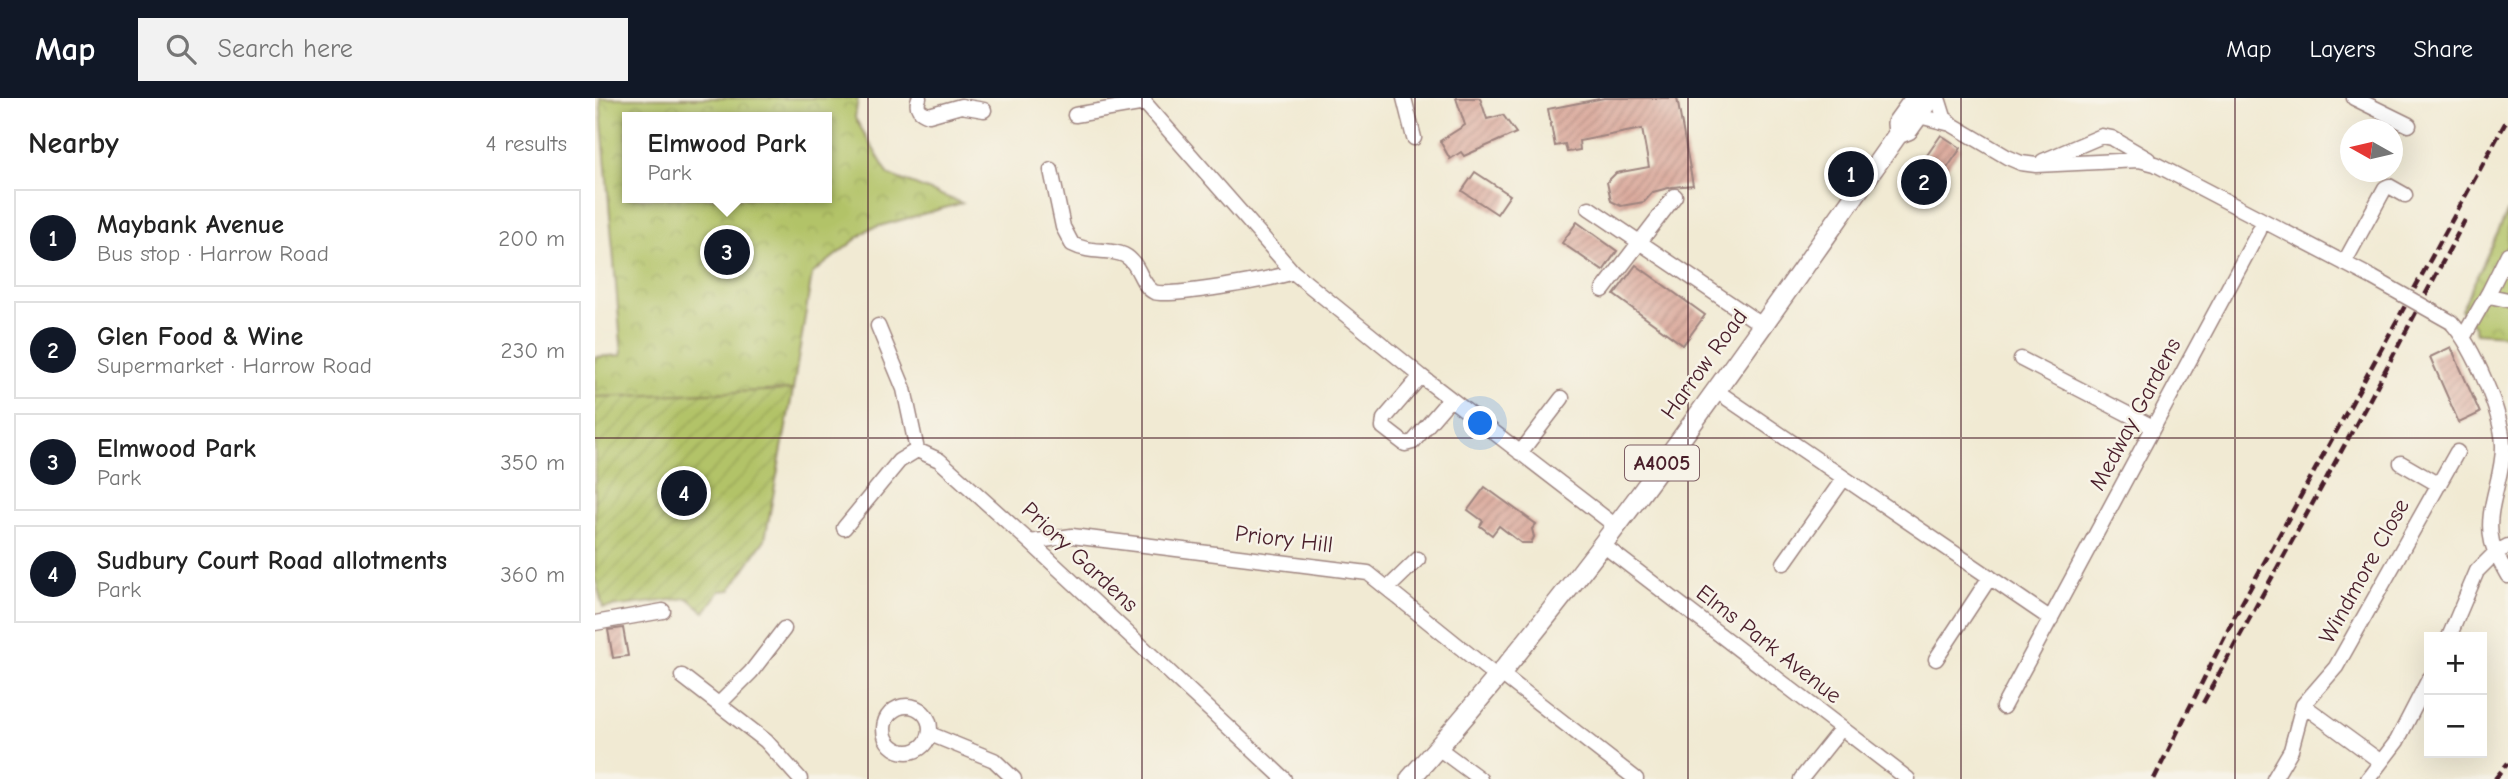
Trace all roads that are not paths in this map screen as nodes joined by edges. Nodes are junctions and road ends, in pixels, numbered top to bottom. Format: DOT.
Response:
graph roads {
  1 [pos="919,98"];
  2 [pos="1405,98"];
  3 [pos="1931,98"];
  4 [pos="1938,98"];
  5 [pos="2354,98"];
  6 [pos="1145,101"];
  7 [pos="1917,107"];
  8 [pos="983,110"];
  9 [pos="1075,115"];
  10 [pos="1951,124"];
  11 [pos="2409,125"];
  12 [pos="1414,138"];
  13 [pos="2155,164"];
  14 [pos="2036,165"];
  15 [pos="1051,170"];
  16 [pos="2405,195"];
  17 [pos="1675,196"];
  18 [pos="1590,208"];
  19 [pos="2259,231"];
  20 [pos="1641,243"];
  21 [pos="2508,254"];
  22 [pos="2344,263"];
  23 [pos="1293,272"];
  24 [pos="1604,290"];
  25 [pos="2489,292"];
  26 [pos="2508,300"];
  27 [pos="1762,325"];
  28 [pos="878,326"];
  29 [pos="2463,336"];
  30 [pos="2021,359"];
  31 [pos="1421,376"];
  32 [pos="1715,390"];
  33 [pos="1562,398"];
  34 [pos="1450,399"];
  35 [pos="2153,427"];
  36 [pos="917,450"];
  37 [pos="2457,452"];
  38 [pos="1520,453"];
  39 [pos="2401,463"];
  40 [pos="1844,478"];
  41 [pos="2439,485"];
  42 [pos="1617,527"];
  43 [pos="844,528"];
  44 [pos="1030,542"];
  45 [pos="1603,545"];
  46 [pos="2502,549"];
  47 [pos="1418,559"];
  48 [pos="1784,563"];
  49 [pos="2508,576"];
  50 [pos="1990,578"];
  51 [pos="1388,589"];
  52 [pos="663,611"];
  53 [pos="2050,619"];
  54 [pos="595,623"];
  55 [pos="784,629"];
  56 [pos="2451,632"];
  57 [pos="1936,659"];
  58 [pos="1498,675"];
  59 [pos="682,676"];
  60 [pos="2424,689"];
  61 [pos="719,704"];
  62 [pos="2303,705"];
  63 [pos="2003,708"];
  64 [pos="1841,729"];
  65 [pos="930,734"];
  66 [pos="1438,748"];
  67 [pos="2381,762"];
  68 [pos="800,779"];
  69 [pos="1014,779"];
  70 [pos="1285,779"];
  71 [pos="1410,779"];
  72 [pos="1480,779"];
  73 [pos="1636,779"];
  74 [pos="1801,779"];
  75 [pos="1908,779"];
  76 [pos="2274,779"];
  77 [pos="2368,779"];
  1 -- 8 [label="street"];
  2 -- 12 [label="street"];
  3 -- 7 [label="main road, Harrow Road / A4005"];
  4 -- 10 [label="street"];
  5 -- 11 [label="street"];
  6 -- 9 [label="street"];
  6 -- 23 [label="street"];
  7 -- 10 [label="street"];
  7 -- 27 [label="main road, Harrow Road / A4005"];
  10 -- 14 [label="street"];
  13 -- 14 [label="street"];
  13 -- 14 [label="street"];
  13 -- 22 [label="street"];
  15 -- 23 [label="street"];
  16 -- 22 [label="street"];
  17 -- 20 [label="street"];
  18 -- 20 [label="street"];
  19 -- 35 [label="street, Medway Gardens"];
  20 -- 24 [label="street"];
  20 -- 27 [label="street"];
  21 -- 25 [label="street"];
  22 -- 29 [label="street, bridge"];
  23 -- 31 [label="street"];
  25 -- 26 [label="street"];
  25 -- 29 [label="street"];
  27 -- 32 [label="main road, Harrow Road / A4005"];
  28 -- 36 [label="street"];
  29 -- 46 [label="street"];
  30 -- 35 [label="street"];
  31 -- 34 [label="street"];
  31 -- 34 [label="street"];
  32 -- 40 [label="street"];
  32 -- 42 [label="main road, Harrow Road / A4005"];
  33 -- 38 [label="street"];
  34 -- 38 [label="street"];
  35 -- 53 [label="street, Medway Gardens"];
  36 -- 43 [label="street"];
  36 -- 44 [label="street, Priory Gardens"];
  37 -- 41 [label="street, Windmore Close"];
  38 -- 42 [label="street"];
  39 -- 41 [label="street"];
  40 -- 48 [label="street"];
  40 -- 50 [label="street"];
  41 -- 62 [label="street, Windmore Close"];
  42 -- 45 [label="main road, Harrow Road / A4005"];
  44 -- 51 [label="street, Priory Hill"];
  44 -- 70 [label="street, Priory Gardens"];
  45 -- 58 [label="main road, Harrow Road / A4005"];
  45 -- 64 [label="street, Elms Park Avenue"];
  46 -- 49 [label="street"];
  46 -- 56 [label="street"];
  47 -- 51 [label="street"];
  50 -- 53 [label="street"];
  50 -- 57 [label="street"];
  51 -- 58 [label="street, Priory Hill"];
  52 -- 54 [label="street"];
  53 -- 63 [label="street, Medway Gardens"];
  55 -- 61 [label="street"];
  58 -- 66 [label="main road, Harrow Road / A4005"];
  58 -- 73 [label="street, Priory Hill"];
  59 -- 61 [label="street"];
  60 -- 67 [label="street"];
  61 -- 68 [label="street"];
  62 -- 67 [label="street"];
  62 -- 76 [label="street, Windmore Close"];
  64 -- 74 [label="street"];
  64 -- 75 [label="street, Elms Park Avenue"];
  65 -- 69 [label="street"];
  66 -- 71 [label="main road, Harrow Road / A4005"];
  66 -- 72 [label="street"];
  67 -- 77 [label="street"];
}
